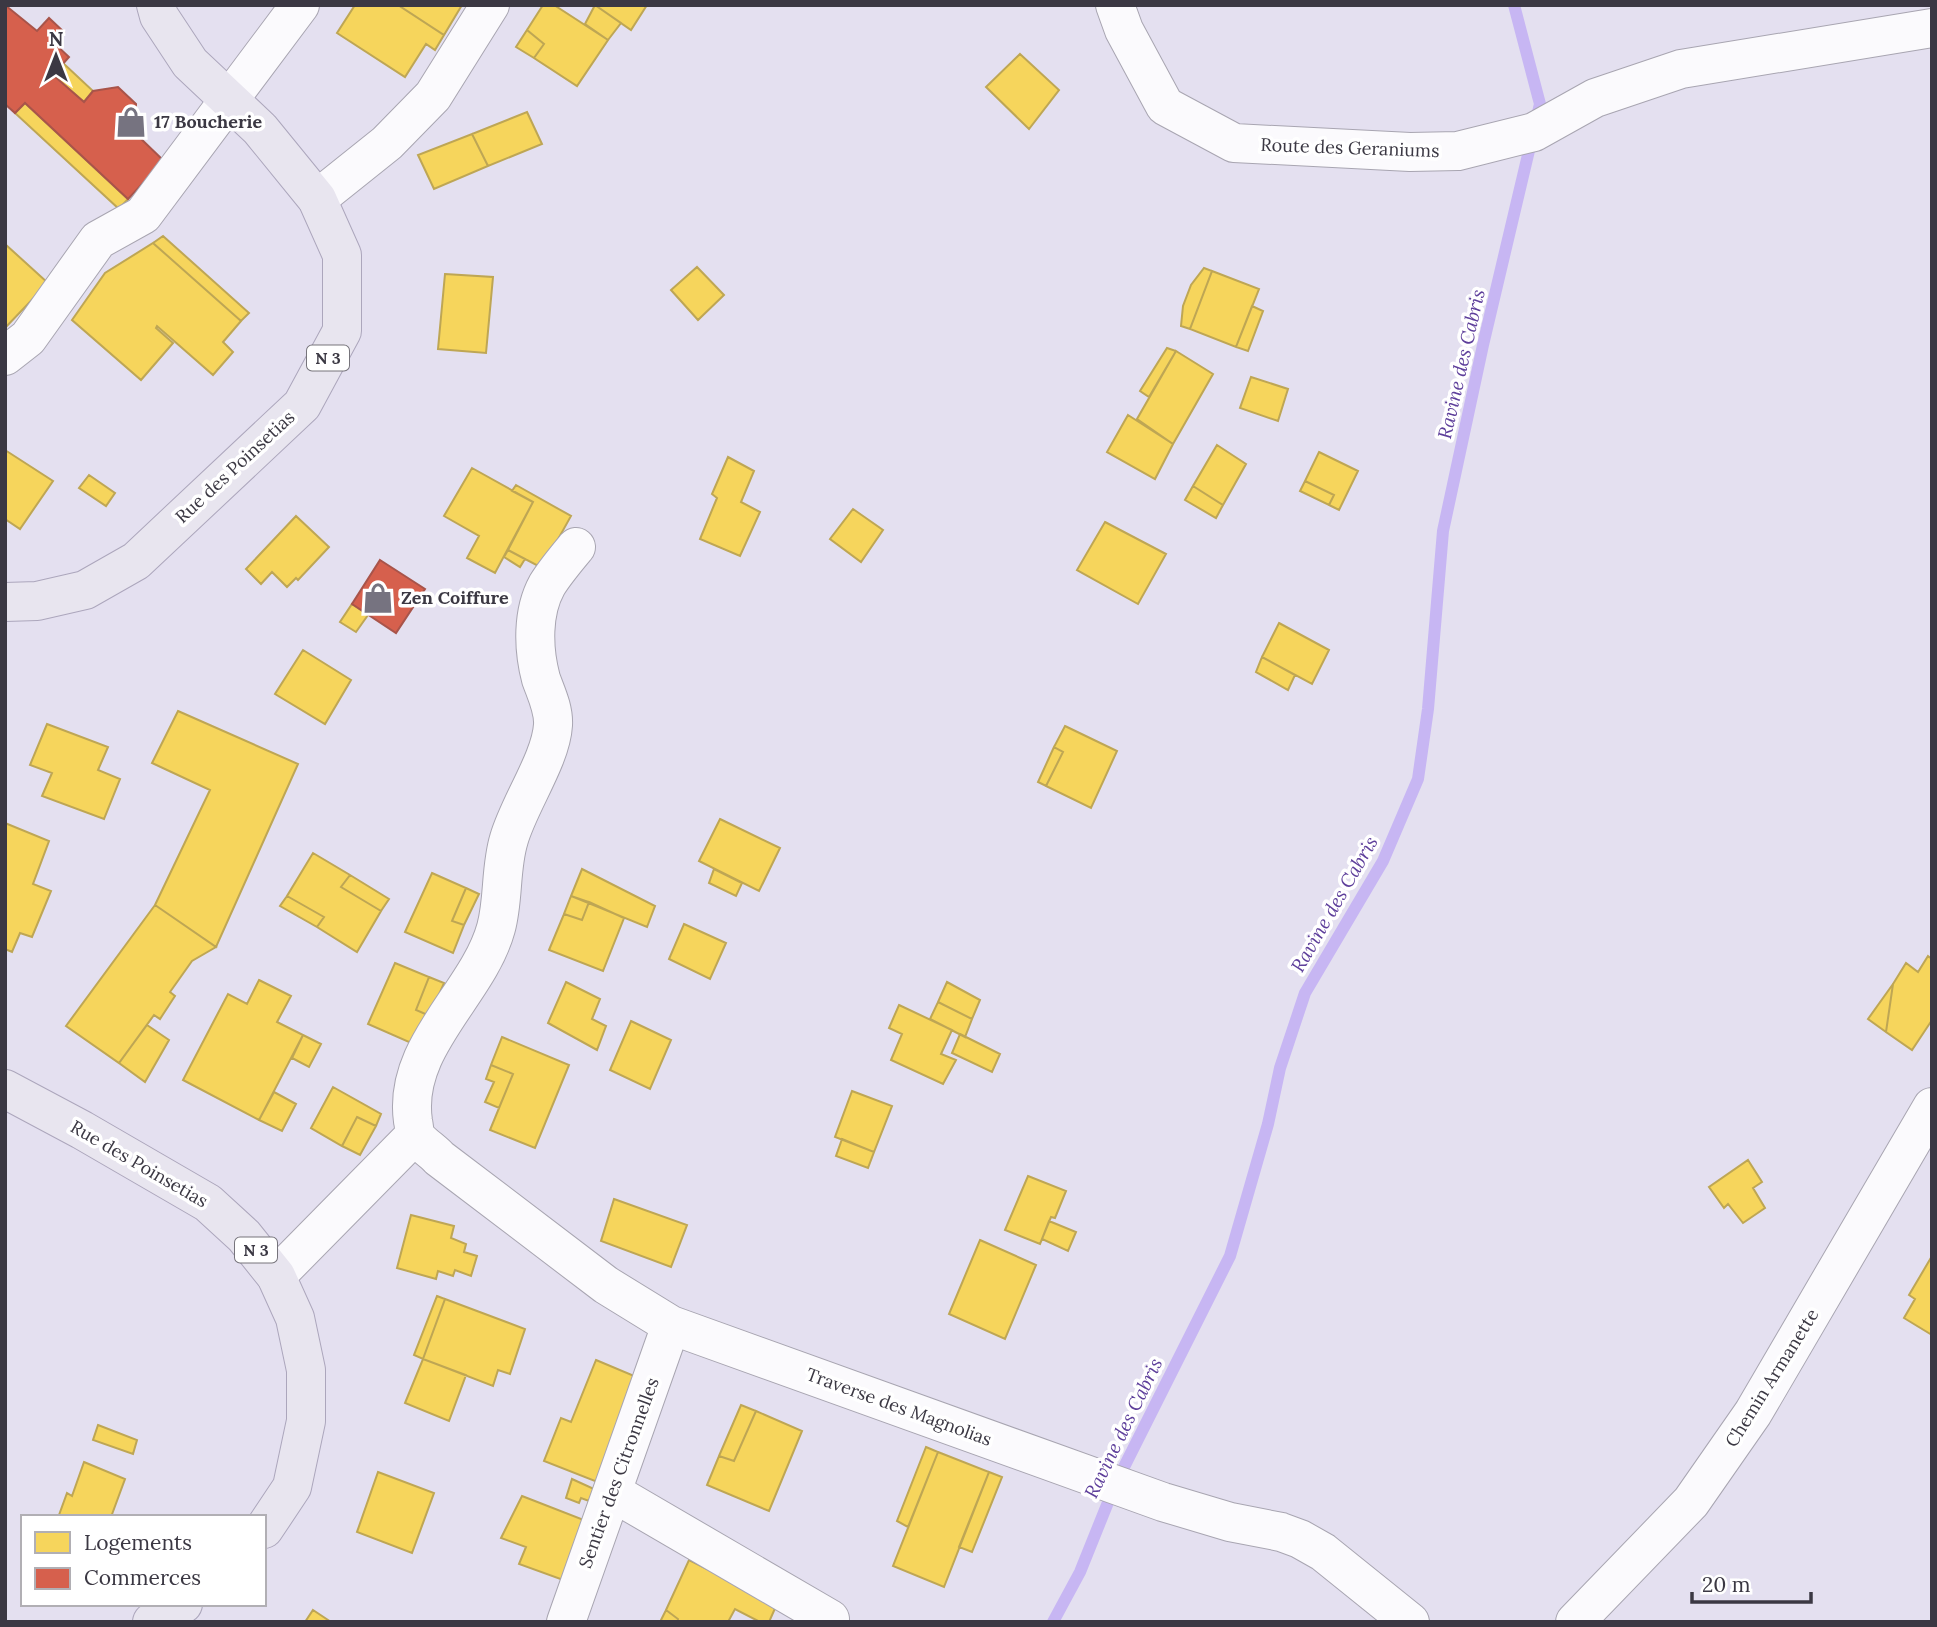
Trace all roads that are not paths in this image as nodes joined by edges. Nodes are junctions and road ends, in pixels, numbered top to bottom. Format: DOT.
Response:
graph roads {
  1 [pos="156,5"];
  2 [pos="300,5"];
  3 [pos="490,5"];
  4 [pos="1115,5"];
  5 [pos="1932,28"];
  6 [pos="230,101"];
  7 [pos="317,199"];
  8 [pos="5,356"];
  9 [pos="576,547"];
  10 [pos="5,602"];
  11 [pos="5,1089"];
  12 [pos="1927,1125"];
  13 [pos="415,1135"];
  14 [pos="276,1276"];
  15 [pos="671,1325"];
  16 [pos="612,1492"];
  17 [pos="266,1526"];
  18 [pos="180,1606"];
  19 [pos="830,1619"];
  20 [pos="152,1622"];
  21 [pos="566,1622"];
  22 [pos="1410,1622"];
  23 [pos="1575,1622"];
  1 -- 6 [label="main road, Rue des Poinsetias / N 3"];
  2 -- 6 [label="street"];
  3 -- 7 [label="street"];
  4 -- 5 [label="street, Route des Geraniums"];
  6 -- 7 [label="main road, Rue des Poinsetias / N 3"];
  6 -- 8 [label="street"];
  7 -- 10 [label="main road, Rue des Poinsetias / N 3"];
  9 -- 13 [label="street"];
  11 -- 14 [label="main road, Rue des Poinsetias / N 3"];
  12 -- 23 [label="street, Chemin Armanette"];
  13 -- 14 [label="street"];
  13 -- 15 [label="street, Traverse des Magnolias"];
  14 -- 17 [label="main road, Rue des Poinsetias / N 3"];
  15 -- 16 [label="street, Sentier des Citronnelles"];
  15 -- 22 [label="street, Traverse des Magnolias"];
  16 -- 19 [label="street"];
  16 -- 21 [label="street, Sentier des Citronnelles"];
  18 -- 20 [label="main road"];
}
